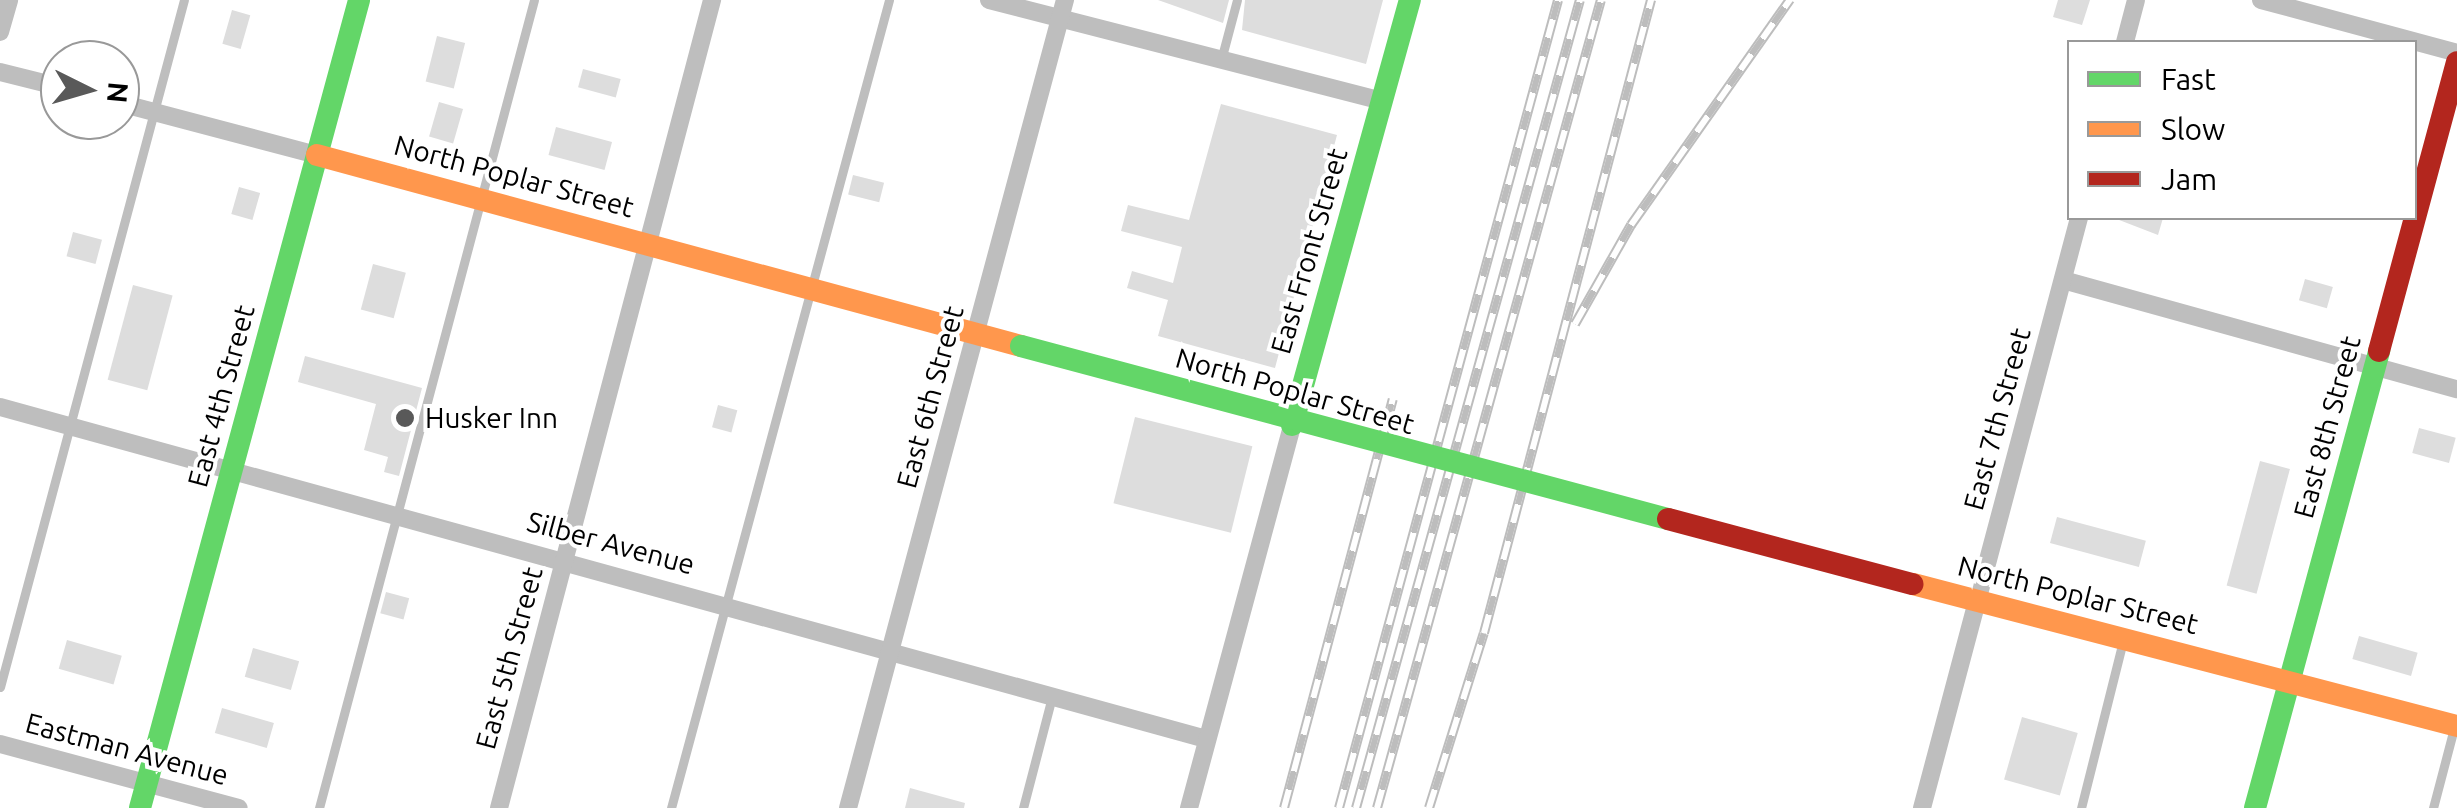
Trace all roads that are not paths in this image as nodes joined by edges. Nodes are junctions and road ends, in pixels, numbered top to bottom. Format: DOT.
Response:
graph roads {
  1 [pos="8,0"];
  2 [pos="184,0"];
  3 [pos="359,0"];
  4 [pos="534,0"];
  5 [pos="712,0"];
  6 [pos="889,0"];
  7 [pos="989,0"];
  8 [pos="1065,0"];
  9 [pos="1237,0"];
  10 [pos="1410,0"];
  11 [pos="2136,0"];
  12 [pos="2261,0"];
  13 [pos="1060,20"];
  14 [pos="0,32"];
  15 [pos="2126,40"];
  16 [pos="2409,40"];
  17 [pos="2417,42"];
  18 [pos="2457,53"];
  19 [pos="1221,60"];
  20 [pos="2457,62"];
  21 [pos="0,72"];
  22 [pos="40,83"];
  23 [pos="1382,101"];
  24 [pos="140,108"];
  25 [pos="155,112"];
  26 [pos="317,155"];
  27 [pos="480,197"];
  28 [pos="2417,209"];
  29 [pos="2078,220"];
  30 [pos="2414,220"];
  31 [pos="647,242"];
  32 [pos="2063,280"];
  33 [pos="811,287"];
  34 [pos="976,333"];
  35 [pos="2374,366"];
  36 [pos="2457,389"];
  37 [pos="0,408"];
  38 [pos="1292,425"];
  39 [pos="71,426"];
  40 [pos="232,469"];
  41 [pos="396,513"];
  42 [pos="563,558"];
  43 [pos="1977,600"];
  44 [pos="726,602"];
  45 [pos="2124,637"];
  46 [pos="891,648"];
  47 [pos="2290,681"];
  48 [pos="0,688"];
  49 [pos="1052,694"];
  50 [pos="2456,723"];
  51 [pos="1206,739"];
  52 [pos="0,744"];
  53 [pos="147,783"];
  54 [pos="140,808"];
  55 [pos="239,808"];
  56 [pos="319,808"];
  57 [pos="499,808"];
  58 [pos="671,808"];
  59 [pos="848,808"];
  60 [pos="1023,808"];
  61 [pos="1188,808"];
  62 [pos="1922,808"];
  63 [pos="2081,808"];
  64 [pos="2256,808"];
  65 [pos="2433,808"];
  1 -- 14 [label="street"];
  2 -- 25 [label="lane"];
  3 -- 26 [label="main road, East 4th Street"];
  4 -- 27 [label="lane"];
  5 -- 31 [label="street, East 5th Street"];
  6 -- 33 [label="lane"];
  7 -- 13 [label="street"];
  8 -- 13 [label="street, East 6th Street"];
  9 -- 19 [label="lane"];
  10 -- 23 [label="main road, East Front Street"];
  11 -- 15 [label="street"];
  12 -- 16 [label="street"];
  13 -- 19 [label="street"];
  13 -- 34 [label="street, East 6th Street"];
  17 -- 18 [label="street"];
  19 -- 23 [label="street"];
  20 -- 28 [label="main road, East 8th Street"];
  21 -- 22 [label="street"];
  23 -- 38 [label="main road, East Front Street"];
  24 -- 25 [label="street, North Poplar Street"];
  25 -- 26 [label="street, North Poplar Street"];
  25 -- 39 [label="lane"];
  26 -- 27 [label="main road, North Poplar Street"];
  26 -- 40 [label="main road, East 4th Street"];
  27 -- 31 [label="main road, North Poplar Street"];
  27 -- 41 [label="lane"];
  29 -- 32 [label="street, East 7th Street"];
  30 -- 35 [label="main road, East 8th Street"];
  31 -- 33 [label="main road, North Poplar Street"];
  31 -- 42 [label="street, East 5th Street"];
  32 -- 35 [label="street"];
  32 -- 43 [label="street, East 7th Street"];
  33 -- 34 [label="main road, North Poplar Street"];
  33 -- 44 [label="lane"];
  34 -- 43 [label="main road, North Poplar Street, bridge"];
  34 -- 46 [label="street, East 6th Street"];
  35 -- 36 [label="street"];
  35 -- 47 [label="main road, East 8th Street"];
  37 -- 39 [label="street, Silber Avenue"];
  38 -- 51 [label="street, East Front Street"];
  39 -- 40 [label="street, Silber Avenue"];
  39 -- 48 [label="lane"];
  40 -- 41 [label="street, Silber Avenue"];
  40 -- 53 [label="main road, East 4th Street"];
  41 -- 42 [label="street, Silber Avenue"];
  41 -- 56 [label="lane"];
  42 -- 44 [label="street, Silber Avenue"];
  42 -- 57 [label="street, East 5th Street"];
  43 -- 45 [label="main road, North Poplar Street"];
  43 -- 62 [label="street, East 7th Street"];
  44 -- 46 [label="street, Silber Avenue"];
  44 -- 58 [label="lane"];
  45 -- 47 [label="main road, North Poplar Street"];
  45 -- 63 [label="lane"];
  46 -- 49 [label="street, Silber Avenue"];
  46 -- 59 [label="street, East 6th Street"];
  47 -- 50 [label="main road, North Poplar Street"];
  47 -- 64 [label="main road, East 8th Street"];
  49 -- 51 [label="street, Silber Avenue"];
  49 -- 60 [label="lane"];
  50 -- 65 [label="lane"];
  51 -- 61 [label="street, East Front Street"];
  52 -- 53 [label="street, Eastman Avenue"];
  53 -- 54 [label="main road, East 4th Street"];
  53 -- 55 [label="street, Eastman Avenue"];
}
